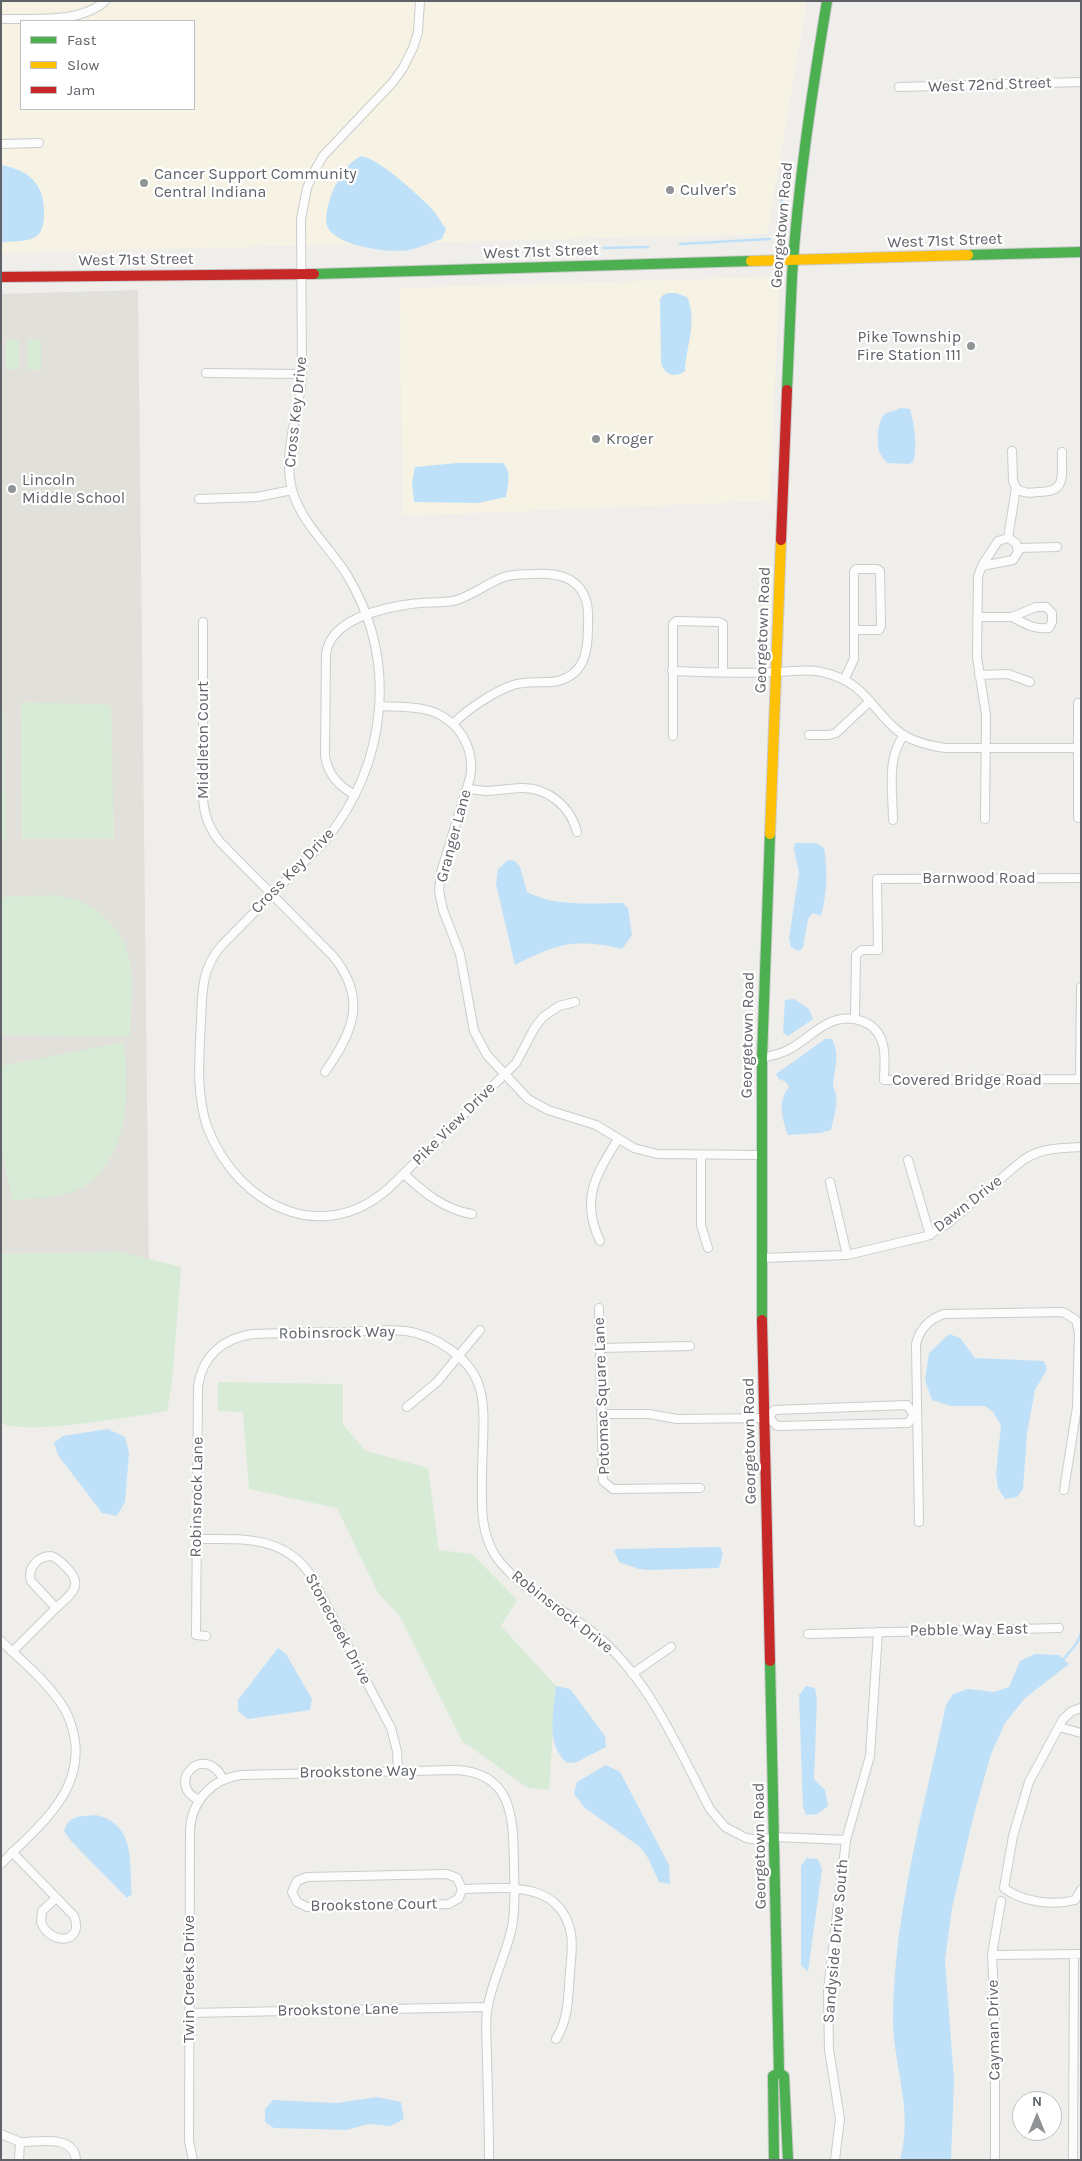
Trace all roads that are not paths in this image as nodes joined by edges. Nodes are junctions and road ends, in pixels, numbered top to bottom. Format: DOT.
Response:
graph roads {
  1 [pos="105,1"];
  2 [pos="420,1"];
  3 [pos="827,1"];
  4 [pos="1,19"];
  5 [pos="1081,82"];
  6 [pos="899,87"];
  7 [pos="39,143"];
  8 [pos="1,144"];
  9 [pos="1081,252"];
  10 [pos="794,260"];
  11 [pos="302,274"];
  12 [pos="1,277"];
  13 [pos="206,373"];
  14 [pos="302,374"];
  15 [pos="1012,451"];
  16 [pos="1062,452"];
  17 [pos="1016,488"];
  18 [pos="292,490"];
  19 [pos="199,499"];
  20 [pos="1008,538"];
  21 [pos="1057,547"];
  22 [pos="1018,548"];
  23 [pos="982,566"];
  24 [pos="366,616"];
  25 [pos="977,617"];
  26 [pos="1012,617"];
  27 [pos="203,622"];
  28 [pos="854,630"];
  29 [pos="672,671"];
  30 [pos="723,672"];
  31 [pos="776,672"];
  32 [pos="979,675"];
  33 [pos="844,680"];
  34 [pos="1030,682"];
  35 [pos="870,701"];
  36 [pos="1078,703"];
  37 [pos="381,706"];
  38 [pos="453,724"];
  39 [pos="809,735"];
  40 [pos="904,735"];
  41 [pos="673,736"];
  42 [pos="985,747"];
  43 [pos="1079,748"];
  44 [pos="467,788"];
  45 [pos="355,795"];
  46 [pos="1078,818"];
  47 [pos="985,819"];
  48 [pos="893,820"];
  49 [pos="577,832"];
  50 [pos="1081,878"];
  51 [pos="271,894"];
  52 [pos="1081,987"];
  53 [pos="575,1002"];
  54 [pos="855,1018"];
  55 [pos="762,1058"];
  56 [pos="325,1072"];
  57 [pos="505,1073"];
  58 [pos="1080,1079"];
  59 [pos="618,1139"];
  60 [pos="1081,1147"];
  61 [pos="701,1155"];
  62 [pos="761,1155"];
  63 [pos="908,1160"];
  64 [pos="404,1174"];
  65 [pos="830,1182"];
  66 [pos="286,1210"];
  67 [pos="472,1214"];
  68 [pos="930,1235"];
  69 [pos="600,1241"];
  70 [pos="708,1248"];
  71 [pos="847,1255"];
  72 [pos="761,1258"];
  73 [pos="599,1308"];
  74 [pos="480,1330"];
  75 [pos="690,1346"];
  76 [pos="600,1348"];
  77 [pos="213,1352"];
  78 [pos="458,1357"];
  79 [pos="407,1406"];
  80 [pos="601,1414"];
  81 [pos="916,1415"];
  82 [pos="767,1418"];
  83 [pos="700,1488"];
  84 [pos="1064,1490"];
  85 [pos="919,1522"];
  86 [pos="197,1539"];
  87 [pos="56,1608"];
  88 [pos="1059,1628"];
  89 [pos="878,1632"];
  90 [pos="808,1634"];
  91 [pos="206,1636"];
  92 [pos="1,1641"];
  93 [pos="671,1647"];
  94 [pos="12,1652"];
  95 [pos="632,1674"];
  96 [pos="1081,1708"];
  97 [pos="1059,1727"];
  98 [pos="1081,1733"];
  99 [pos="398,1771"];
  100 [pos="223,1779"];
  101 [pos="210,1788"];
  102 [pos="199,1800"];
  103 [pos="774,1837"];
  104 [pos="846,1840"];
  105 [pos="12,1852"];
  106 [pos="1,1864"];
  107 [pos="514,1888"];
  108 [pos="462,1889"];
  109 [pos="1081,1890"];
  110 [pos="56,1898"];
  111 [pos="1001,1901"];
  112 [pos="1078,1954"];
  113 [pos="992,1955"];
  114 [pos="488,2007"];
  115 [pos="189,2013"];
  116 [pos="556,2039"];
  117 [pos="779,2073"];
  118 [pos="1,2134"];
  119 [pos="20,2142"];
  120 [pos="19,2160"];
  121 [pos="76,2160"];
  122 [pos="193,2160"];
  123 [pos="489,2160"];
  124 [pos="774,2160"];
  125 [pos="788,2160"];
  126 [pos="835,2160"];
  127 [pos="996,2160"];
  128 [pos="1073,2160"];
  1 -- 4 [label="street"];
  2 -- 11 [label="street, Cross Key Drive"];
  3 -- 10 [label="main road, Georgetown Road"];
  5 -- 6 [label="street, West 72nd Street"];
  7 -- 8 [label="street"];
  9 -- 10 [label="main road, West 71st Street"];
  10 -- 11 [label="main road, West 71st Street"];
  10 -- 31 [label="main road, Georgetown Road"];
  11 -- 12 [label="main road, West 71st Street"];
  11 -- 14 [label="street, Cross Key Drive"];
  13 -- 14 [label="street"];
  14 -- 18 [label="street, Cross Key Drive"];
  15 -- 17 [label="street"];
  16 -- 17 [label="street"];
  17 -- 20 [label="street"];
  18 -- 19 [label="street"];
  18 -- 24 [label="street, Cross Key Drive"];
  20 -- 22 [label="street"];
  20 -- 23 [label="street"];
  21 -- 22 [label="street"];
  22 -- 23 [label="street"];
  23 -- 25 [label="street"];
  24 -- 37 [label="street, Cross Key Drive"];
  24 -- 38 [label="street"];
  24 -- 45 [label="street"];
  25 -- 26 [label="street"];
  25 -- 32 [label="street"];
  26 -- 26 [label="street"];
  27 -- 51 [label="street, Middleton Court"];
  28 -- 28 [label="street"];
  28 -- 33 [label="street"];
  29 -- 30 [label="street"];
  29 -- 30 [label="street"];
  29 -- 41 [label="street"];
  30 -- 31 [label="street"];
  31 -- 33 [label="street"];
  31 -- 55 [label="main road, Georgetown Road"];
  32 -- 34 [label="street"];
  32 -- 42 [label="street"];
  33 -- 35 [label="street"];
  35 -- 39 [label="street"];
  35 -- 40 [label="street"];
  36 -- 43 [label="street"];
  37 -- 38 [label="street, Granger Lane"];
  37 -- 45 [label="street, Cross Key Drive"];
  38 -- 44 [label="street, Granger Lane"];
  40 -- 42 [label="street"];
  40 -- 48 [label="street"];
  42 -- 43 [label="street"];
  42 -- 47 [label="street"];
  43 -- 46 [label="street"];
  44 -- 49 [label="street"];
  44 -- 57 [label="street, Granger Lane"];
  45 -- 51 [label="street, Cross Key Drive"];
  50 -- 54 [label="street, Barnwood Road"];
  51 -- 56 [label="street, Middleton Court"];
  51 -- 66 [label="street, Cross Key Drive"];
  52 -- 58 [label="street"];
  53 -- 57 [label="street"];
  54 -- 55 [label="street"];
  54 -- 58 [label="street, Covered Bridge Road"];
  55 -- 62 [label="main road, Georgetown Road"];
  57 -- 59 [label="street, Pike View Drive"];
  57 -- 64 [label="street, Pike View Drive"];
  59 -- 61 [label="street, Pike View Drive"];
  59 -- 69 [label="street"];
  60 -- 68 [label="street, Dawn Drive"];
  61 -- 62 [label="street, Pike View Drive"];
  61 -- 70 [label="street"];
  62 -- 72 [label="main road, Georgetown Road"];
  63 -- 68 [label="street"];
  64 -- 66 [label="street, Pike View Drive"];
  64 -- 67 [label="street"];
  65 -- 71 [label="street"];
  68 -- 71 [label="street, Dawn Drive"];
  71 -- 72 [label="street, Dawn Drive"];
  72 -- 82 [label="main road, Georgetown Road"];
  73 -- 76 [label="street, Potomac Square Lane"];
  74 -- 78 [label="street"];
  75 -- 76 [label="street"];
  76 -- 80 [label="street, Potomac Square Lane"];
  77 -- 78 [label="street, Robinsrock Way"];
  77 -- 86 [label="street, Robinsrock Lane"];
  78 -- 79 [label="street"];
  78 -- 95 [label="street, Robinsrock Drive"];
  80 -- 82 [label="street"];
  80 -- 83 [label="street, Potomac Square Lane"];
  81 -- 82 [label="street"];
  81 -- 82 [label="street"];
  81 -- 84 [label="street"];
  81 -- 85 [label="street"];
  82 -- 103 [label="main road, Georgetown Road"];
  86 -- 91 [label="street, Robinsrock Lane"];
  86 -- 99 [label="street, Stonecreek Drive"];
  87 -- 87 [label="street"];
  87 -- 94 [label="street"];
  88 -- 89 [label="street, Pebble Way East"];
  89 -- 90 [label="street, Pebble Way East"];
  89 -- 104 [label="street, Sandyside Drive South"];
  92 -- 94 [label="street"];
  93 -- 95 [label="street"];
  94 -- 105 [label="street"];
  95 -- 103 [label="street, Robinsrock Drive"];
  96 -- 97 [label="street"];
  97 -- 98 [label="street"];
  97 -- 109 [label="street"];
  99 -- 100 [label="street, Brookstone Way"];
  99 -- 107 [label="street, Brookstone Way"];
  100 -- 101 [label="street, Brookstone Way"];
  100 -- 102 [label="street"];
  101 -- 102 [label="street, Twin Creeks Drive"];
  102 -- 115 [label="street, Twin Creeks Drive"];
  103 -- 104 [label="street, Robinsrock Drive"];
  103 -- 117 [label="main road, Georgetown Road"];
  104 -- 126 [label="street, Sandyside Drive South"];
  105 -- 106 [label="street"];
  105 -- 110 [label="street"];
  107 -- 108 [label="street"];
  107 -- 114 [label="street"];
  107 -- 116 [label="street"];
  108 -- 108 [label="street, Brookstone Court"];
  110 -- 110 [label="street"];
  111 -- 113 [label="street, Cayman Drive"];
  112 -- 113 [label="street"];
  112 -- 128 [label="street"];
  113 -- 127 [label="street, Cayman Drive"];
  114 -- 115 [label="street, Brookstone Lane"];
  114 -- 123 [label="street"];
  115 -- 122 [label="street, Twin Creeks Drive"];
  117 -- 124 [label="main road, Georgetown Road"];
  117 -- 125 [label="main road, Georgetown Road"];
  118 -- 119 [label="street"];
  119 -- 120 [label="street"];
  119 -- 121 [label="street"];
}
